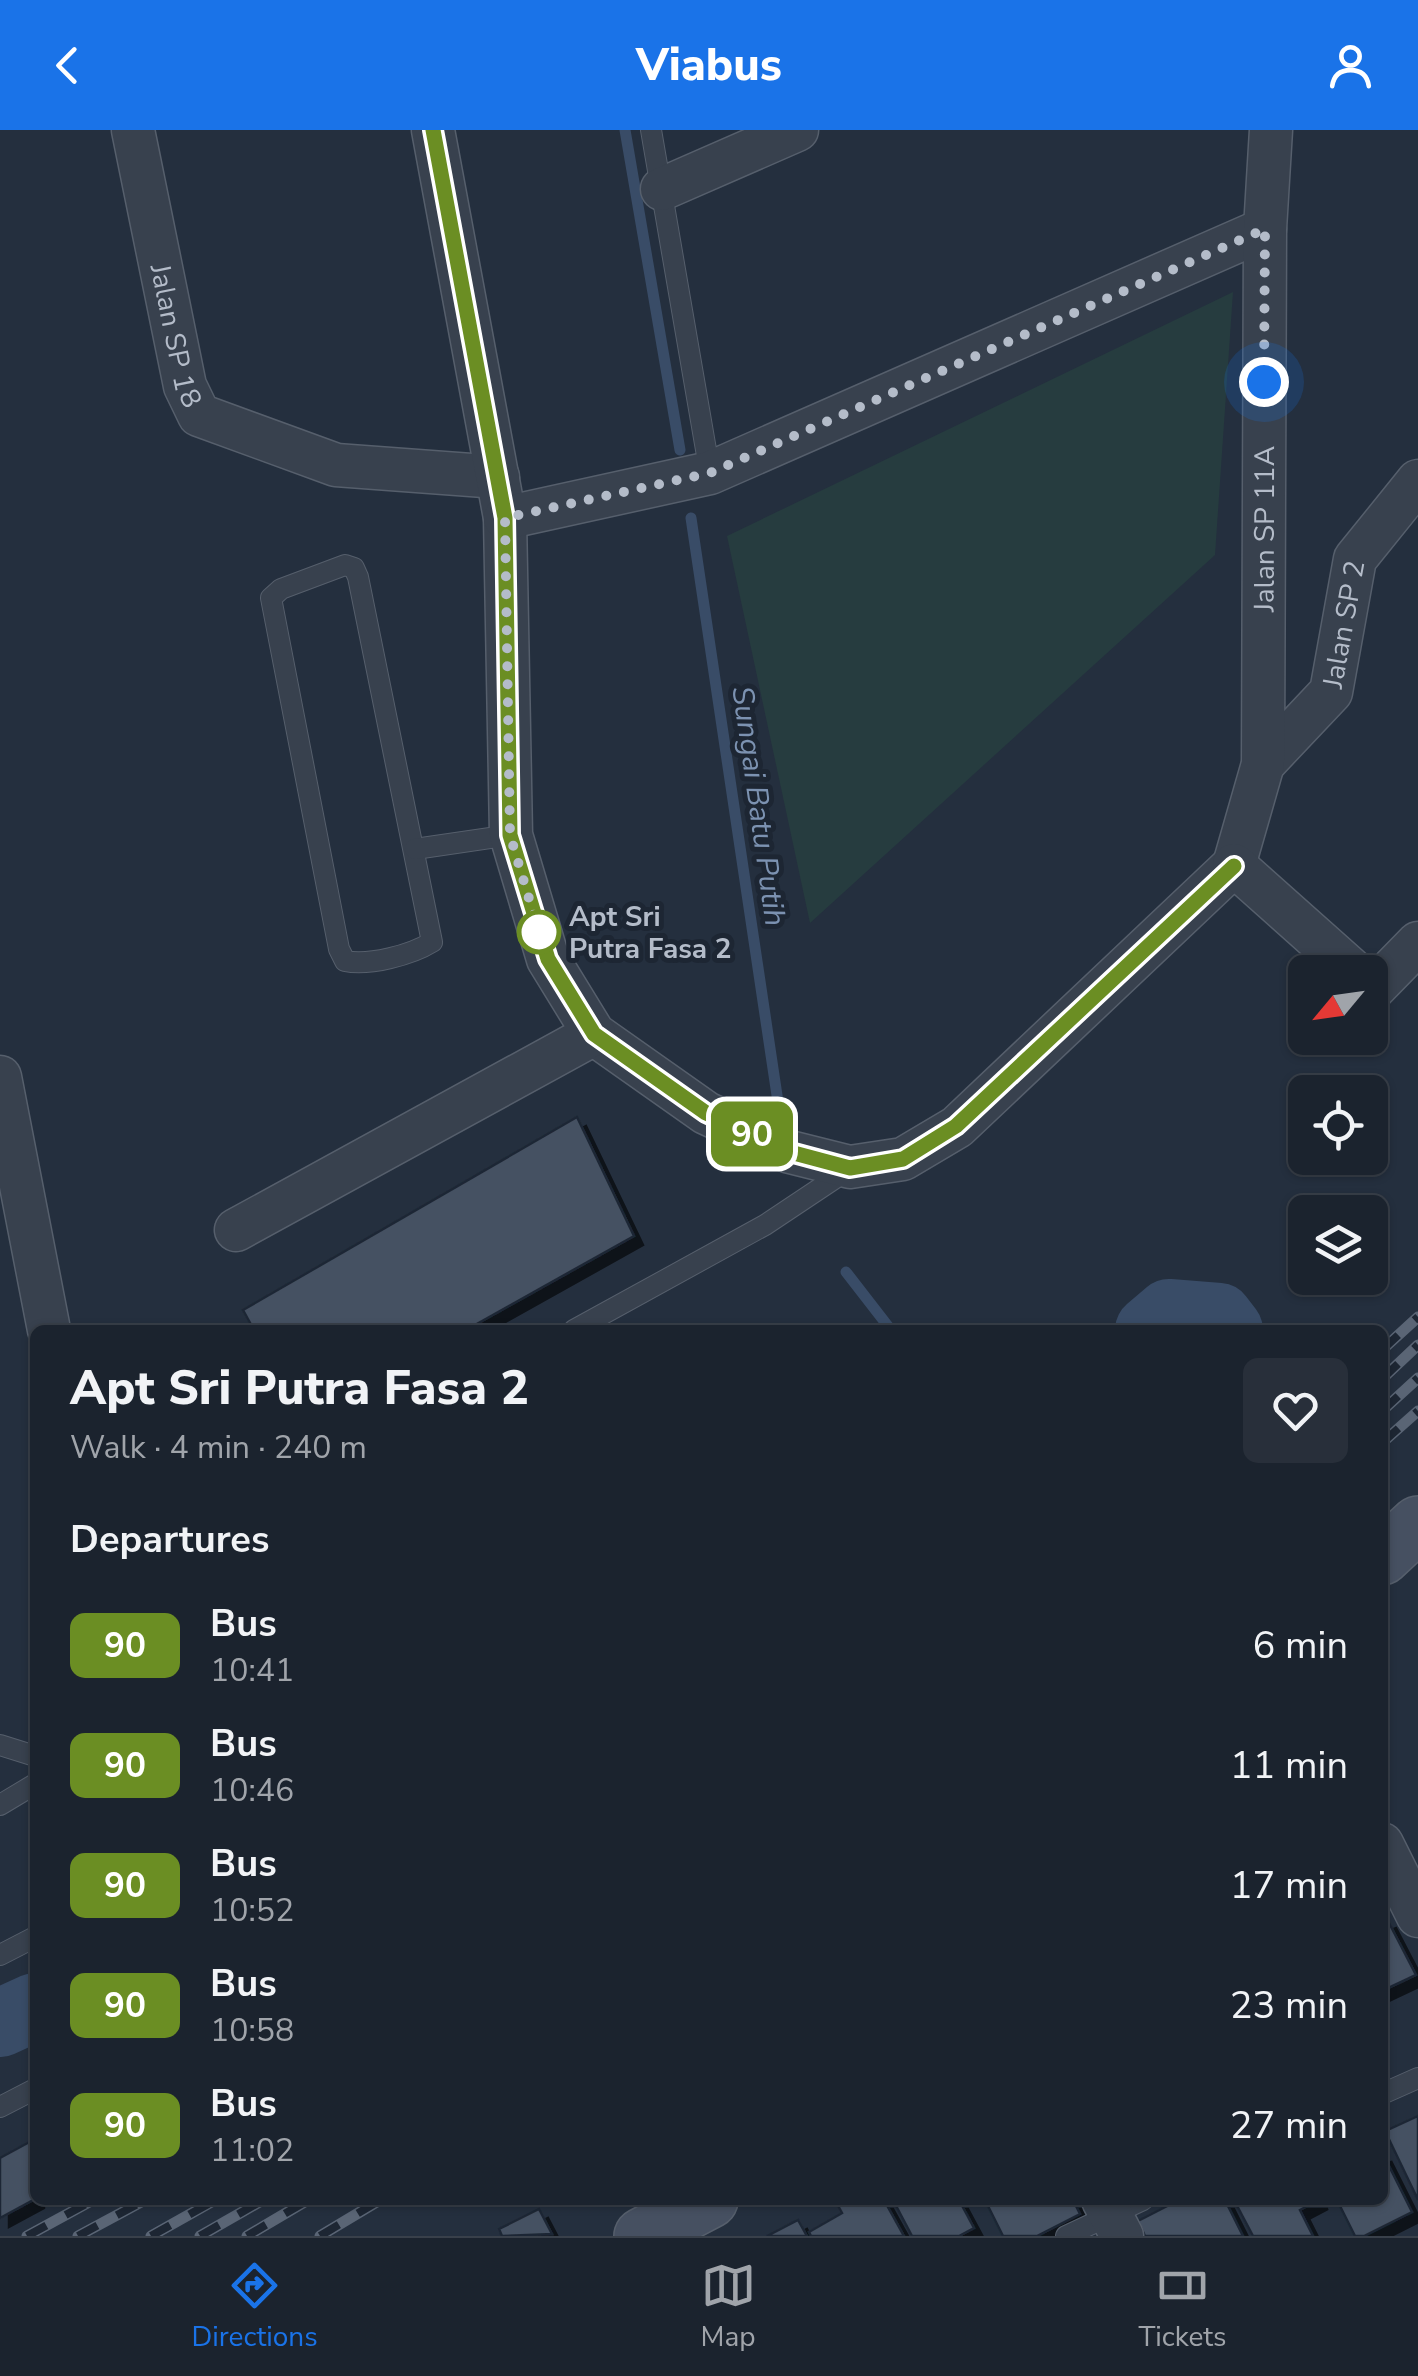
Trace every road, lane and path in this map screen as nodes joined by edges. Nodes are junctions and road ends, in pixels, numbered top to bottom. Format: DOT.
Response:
graph roads {
  1 [pos="133,130"];
  2 [pos="433,130"];
  3 [pos="651,130"];
  4 [pos="797,130"];
  5 [pos="1271,130"];
  6 [pos="662,189"];
  7 [pos="1265,229"];
  8 [pos="710,473"];
  9 [pos="1418,481"];
  10 [pos="501,498"];
  11 [pos="1262,764"];
  12 [pos="510,835"];
  13 [pos="415,849"];
  14 [pos="1234,866"];
  15 [pos="1418,943"];
  16 [pos="1335,955"];
  17 [pos="1388,974"];
  18 [pos="594,1034"];
  19 [pos="0,1076"];
  20 [pos="850,1168"];
  21 [pos="236,1230"];
  22 [pos="48,1325"];
  23 [pos="583,1325"];
  24 [pos="1418,1524"];
  25 [pos="1388,1552"];
  26 [pos="0,1745"];
  27 [pos="30,1754"];
  28 [pos="30,1787"];
  29 [pos="0,1806"];
  30 [pos="1388,1856"];
  31 [pos="1418,1916"];
  32 [pos="30,1940"];
  33 [pos="0,1955"];
  34 [pos="1418,2078"];
  35 [pos="1388,2091"];
  36 [pos="30,2092"];
  37 [pos="0,2107"];
  38 [pos="1120,2213"];
  39 [pos="1066,2236"];
  1 -- 10 [label="street, Jalan SP 18"];
  2 -- 10 [label="street"];
  3 -- 6 [label="lane"];
  4 -- 6 [label="street"];
  5 -- 7 [label="street, Jalan SP 11A"];
  6 -- 8 [label="lane"];
  7 -- 8 [label="street"];
  7 -- 11 [label="street, Jalan SP 11A"];
  8 -- 10 [label="street"];
  9 -- 11 [label="street, Jalan SP 2"];
  10 -- 12 [label="street"];
  11 -- 14 [label="street, Jalan SP 11A"];
  12 -- 13 [label="lane"];
  12 -- 18 [label="street"];
  13 -- 13 [label="lane"];
  14 -- 16 [label="street"];
  14 -- 20 [label="street"];
  15 -- 17 [label="street"];
  18 -- 20 [label="street"];
  18 -- 21 [label="street"];
  19 -- 22 [label="street"];
  20 -- 23 [label="lane"];
  24 -- 25 [label="main road"];
  26 -- 27 [label="lane"];
  28 -- 29 [label="lane"];
  30 -- 31 [label="street"];
  32 -- 33 [label="lane"];
  34 -- 35 [label="lane"];
  36 -- 37 [label="lane"];
  38 -- 39 [label="lane"];
}
